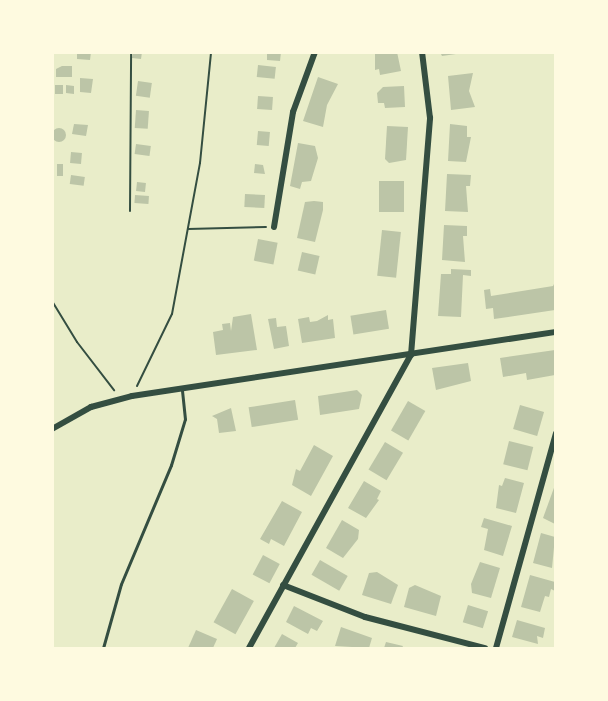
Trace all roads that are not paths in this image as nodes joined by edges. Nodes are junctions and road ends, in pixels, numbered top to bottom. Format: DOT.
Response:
graph roads {
  1 [pos="315,52"];
  2 [pos="422,52"];
  3 [pos="274,227"];
  4 [pos="555,332"];
  5 [pos="411,355"];
  6 [pos="182,389"];
  7 [pos="52,429"];
  8 [pos="555,433"];
  9 [pos="283,585"];
  10 [pos="103,648"];
  11 [pos="249,648"];
  12 [pos="485,648"];
  13 [pos="496,648"];
  1 -- 3 [label="street"];
  2 -- 5 [label="street"];
  4 -- 5 [label="street"];
  5 -- 6 [label="street"];
  5 -- 9 [label="street"];
  6 -- 7 [label="street"];
  6 -- 10 [label="lane"];
  8 -- 13 [label="street"];
  9 -- 11 [label="street"];
  9 -- 12 [label="street"];
}
